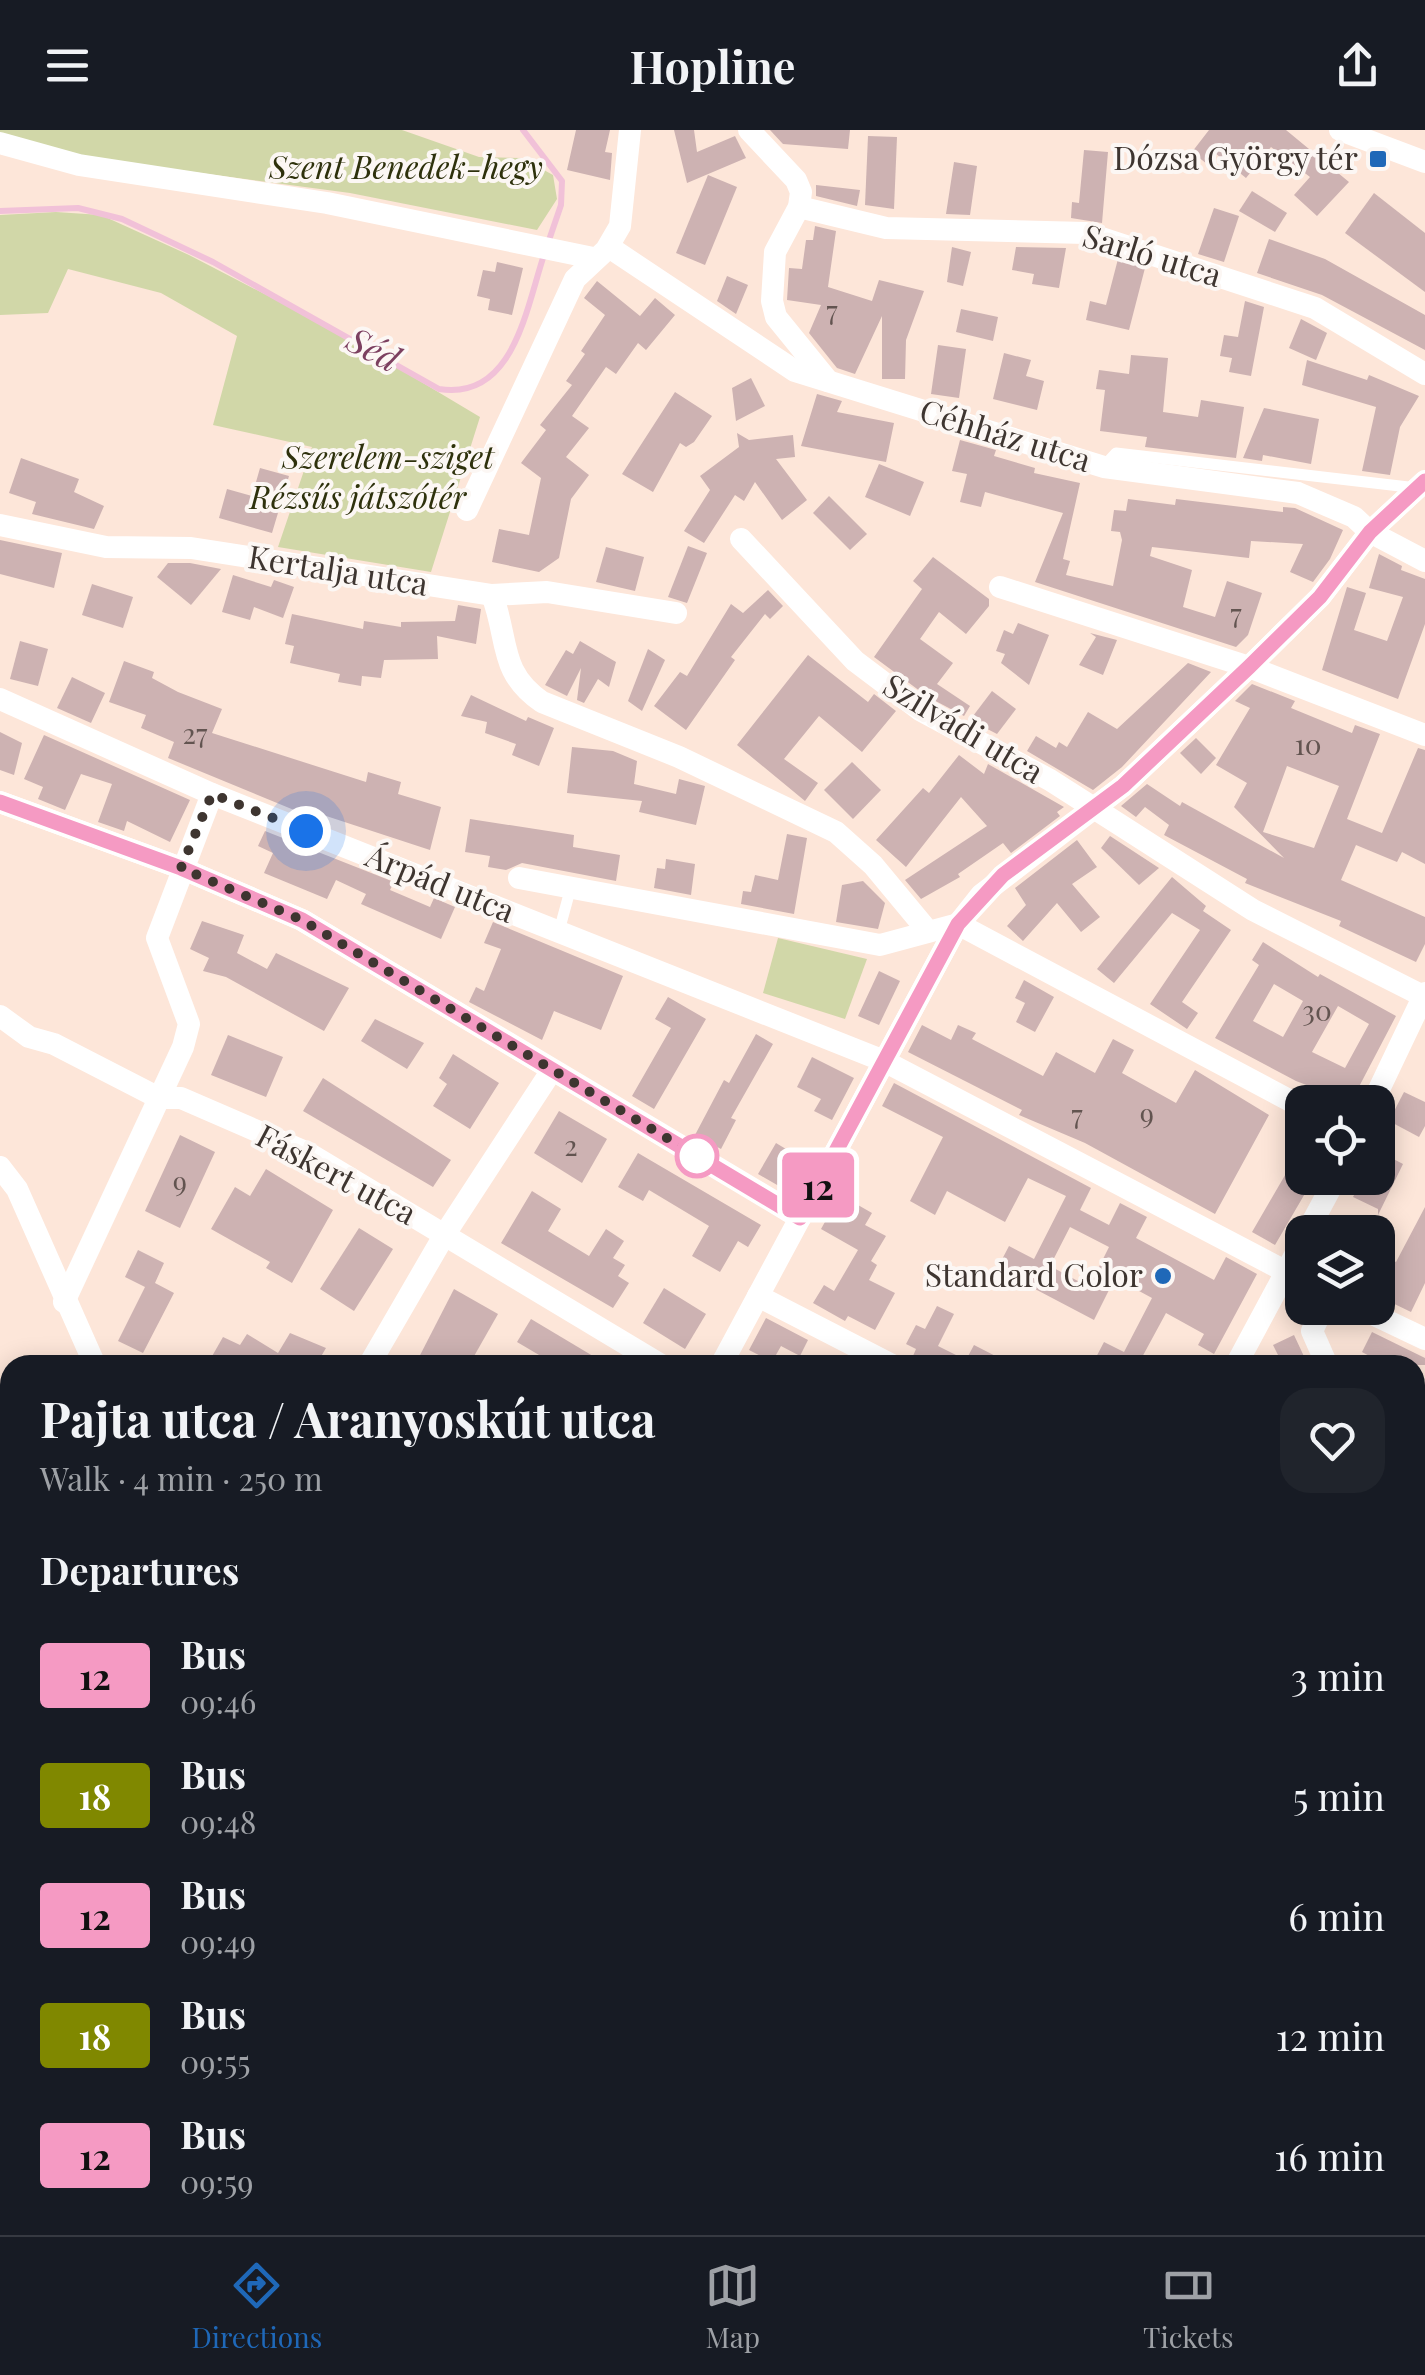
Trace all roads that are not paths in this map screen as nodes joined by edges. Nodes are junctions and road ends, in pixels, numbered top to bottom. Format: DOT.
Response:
graph roads {
  1 [pos="630,130"];
  2 [pos="748,130"];
  3 [pos="1340,130"];
  4 [pos="0,143"];
  5 [pos="1425,162"];
  6 [pos="799,208"];
  7 [pos="601,253"];
  8 [pos="1425,374"];
  9 [pos="830,383"];
  10 [pos="1104,466"];
  11 [pos="1421,485"];
  12 [pos="467,510"];
  13 [pos="0,525"];
  14 [pos="1370,532"];
  15 [pos="741,538"];
  16 [pos="1425,560"];
  17 [pos="1000,586"];
  18 [pos="492,594"];
  19 [pos="676,613"];
  20 [pos="1249,667"];
  21 [pos="0,698"];
  22 [pos="1425,734"];
  23 [pos="212,794"];
  24 [pos="0,802"];
  25 [pos="1094,810"];
  26 [pos="181,868"];
  27 [pos="518,878"];
  28 [pos="571,887"];
  29 [pos="510,912"];
  30 [pos="958,924"];
  31 [pos="928,930"];
  32 [pos="559,931"];
  33 [pos="1425,995"];
  34 [pos="0,1016"];
  35 [pos="884,1061"];
  36 [pos="552,1070"];
  37 [pos="1381,1085"];
  38 [pos="159,1098"];
  39 [pos="1285,1099"];
  40 [pos="0,1167"];
  41 [pos="800,1218"];
  42 [pos="445,1234"];
  43 [pos="1285,1271"];
  44 [pos="1285,1291"];
  45 [pos="758,1296"];
  46 [pos="64,1302"];
  47 [pos="1315,1325"];
  48 [pos="1395,1325"];
  49 [pos="1425,1339"];
  50 [pos="90,1355"];
  51 [pos="375,1355"];
  52 [pos="644,1355"];
  53 [pos="726,1355"];
  54 [pos="873,1355"];
  55 [pos="1243,1355"];
  56 [pos="1322,1355"];
  1 -- 7 [label="street"];
  2 -- 6 [label="street"];
  3 -- 5 [label="street"];
  4 -- 7 [label="street"];
  6 -- 8 [label="street, Sarló utca"];
  6 -- 9 [label="street"];
  7 -- 9 [label="street, Céhház utca"];
  7 -- 12 [label="street"];
  9 -- 10 [label="street, Céhház utca"];
  10 -- 11 [label="lane"];
  10 -- 14 [label="street, Céhház utca"];
  11 -- 14 [label="street"];
  13 -- 18 [label="street, Kertalja utca"];
  14 -- 16 [label="street, Céhház utca"];
  14 -- 20 [label="street"];
  15 -- 25 [label="street, Szilvádi utca"];
  17 -- 20 [label="street"];
  18 -- 19 [label="street, Kertalja utca"];
  18 -- 31 [label="street"];
  20 -- 22 [label="street"];
  20 -- 25 [label="street"];
  21 -- 23 [label="street, Árpád utca"];
  23 -- 26 [label="street"];
  23 -- 29 [label="street, Árpád utca"];
  24 -- 26 [label="street"];
  25 -- 30 [label="street"];
  25 -- 33 [label="street, Szilvádi utca"];
  26 -- 36 [label="street"];
  26 -- 38 [label="street"];
  27 -- 28 [label="street, Árpád utca"];
  27 -- 29 [label="lane"];
  28 -- 31 [label="street, Árpád utca"];
  28 -- 32 [label="lane"];
  29 -- 32 [label="street, Árpád utca"];
  30 -- 31 [label="street, Árpád utca"];
  30 -- 35 [label="street"];
  30 -- 39 [label="street"];
  32 -- 35 [label="street, Árpád utca"];
  33 -- 37 [label="street"];
  34 -- 38 [label="street, Fáskert utca"];
  35 -- 41 [label="street"];
  35 -- 43 [label="street, Árpád utca"];
  36 -- 41 [label="street"];
  36 -- 42 [label="street"];
  38 -- 42 [label="street, Fáskert utca"];
  38 -- 46 [label="street"];
  40 -- 46 [label="street"];
  41 -- 45 [label="street"];
  42 -- 51 [label="street"];
  42 -- 52 [label="street, Fáskert utca"];
  44 -- 55 [label="street"];
  45 -- 53 [label="street"];
  45 -- 54 [label="street"];
  46 -- 50 [label="street"];
  47 -- 56 [label="street"];
  48 -- 49 [label="street"];
}
